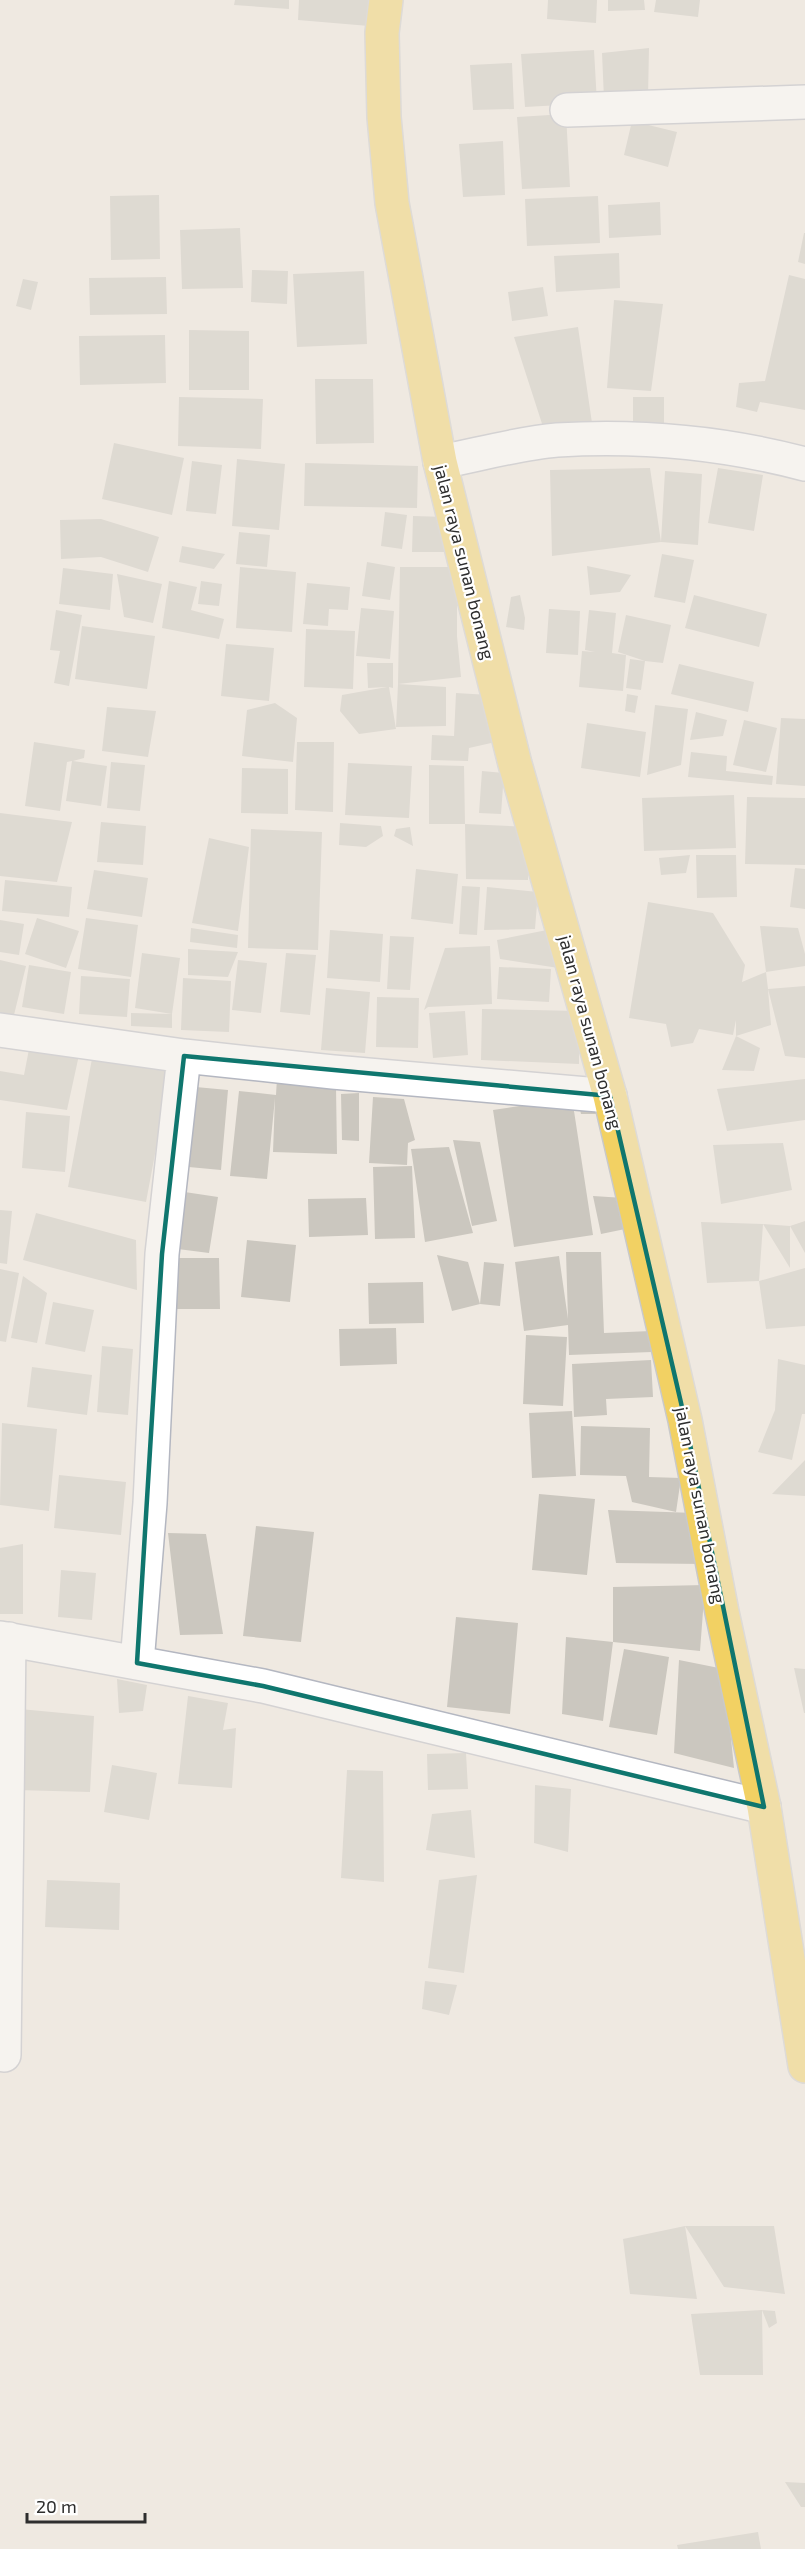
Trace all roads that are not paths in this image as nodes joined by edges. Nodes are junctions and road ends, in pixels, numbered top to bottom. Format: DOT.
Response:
graph roads {
  1 [pos="386,0"];
  2 [pos="805,102"];
  3 [pos="567,110"];
  4 [pos="440,462"];
  5 [pos="805,464"];
  6 [pos="0,1030"];
  7 [pos="184,1056"];
  8 [pos="610,1096"];
  9 [pos="4,1639"];
  10 [pos="137,1663"];
  11 [pos="764,1807"];
  12 [pos="4,2055"];
  13 [pos="805,2066"];
  1 -- 4 [label="main road, jalan raya sunan bonang"];
  2 -- 3 [label="street"];
  4 -- 5 [label="street"];
  4 -- 8 [label="main road, jalan raya sunan bonang"];
  6 -- 7 [label="street"];
  7 -- 8 [label="street"];
  7 -- 10 [label="street"];
  8 -- 11 [label="main road, jalan raya sunan bonang"];
  9 -- 10 [label="street"];
  9 -- 12 [label="street"];
  10 -- 11 [label="street"];
  11 -- 13 [label="main road, jalan raya sunan bonang"];
}
